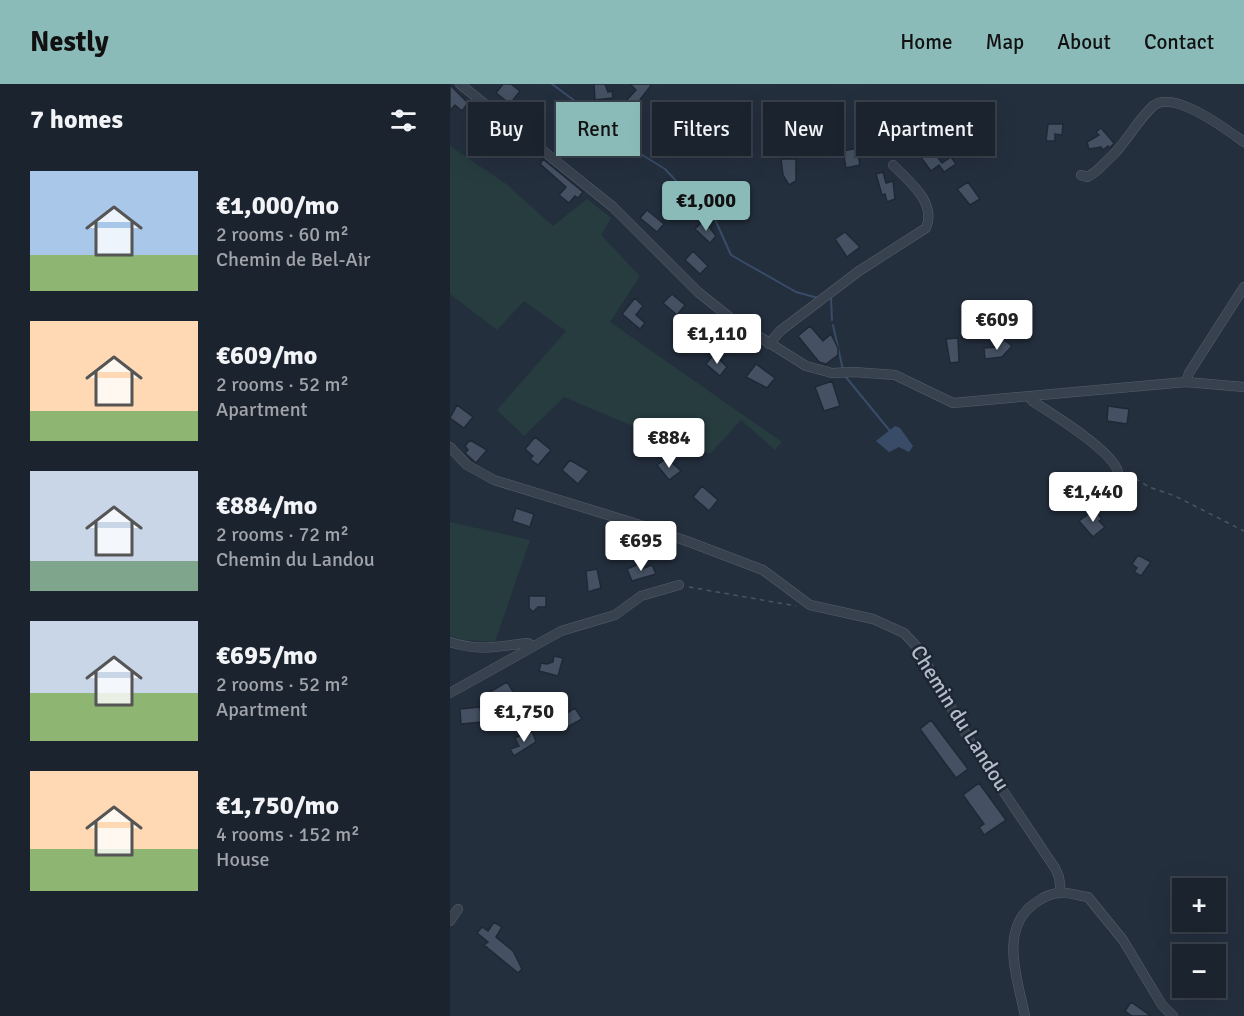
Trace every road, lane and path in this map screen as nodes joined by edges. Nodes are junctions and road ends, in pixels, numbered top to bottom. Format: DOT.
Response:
graph roads {
  1 [pos="460,84"];
  2 [pos="1244,142"];
  3 [pos="894,165"];
  4 [pos="1081,176"];
  5 [pos="1244,287"];
  6 [pos="769,344"];
  7 [pos="1186,382"];
  8 [pos="1244,387"];
  9 [pos="1032,398"];
  10 [pos="450,447"];
  11 [pos="1118,474"];
  12 [pos="1113,504"];
  13 [pos="1244,531"];
  14 [pos="679,585"];
  15 [pos="805,602"];
  16 [pos="450,642"];
  17 [pos="533,646"];
  18 [pos="450,693"];
  19 [pos="1061,893"];
  20 [pos="458,909"];
  21 [pos="450,921"];
  22 [pos="1025,1016"];
  23 [pos="1173,1016"];
  1 -- 6 [label="street"];
  2 -- 4 [label="street"];
  3 -- 6 [label="street"];
  5 -- 7 [label="street"];
  6 -- 9 [label="street"];
  7 -- 8 [label="street"];
  7 -- 9 [label="street"];
  9 -- 11 [label="street"];
  10 -- 15 [label="street, Chemin du Landou"];
  11 -- 12 [label="street"];
  11 -- 13 [label="path"];
  14 -- 15 [label="path"];
  14 -- 17 [label="street"];
  15 -- 19 [label="street, Chemin du Landou"];
  16 -- 17 [label="street"];
  17 -- 18 [label="street"];
  19 -- 22 [label="street"];
  19 -- 23 [label="street"];
  20 -- 21 [label="street"];
}
